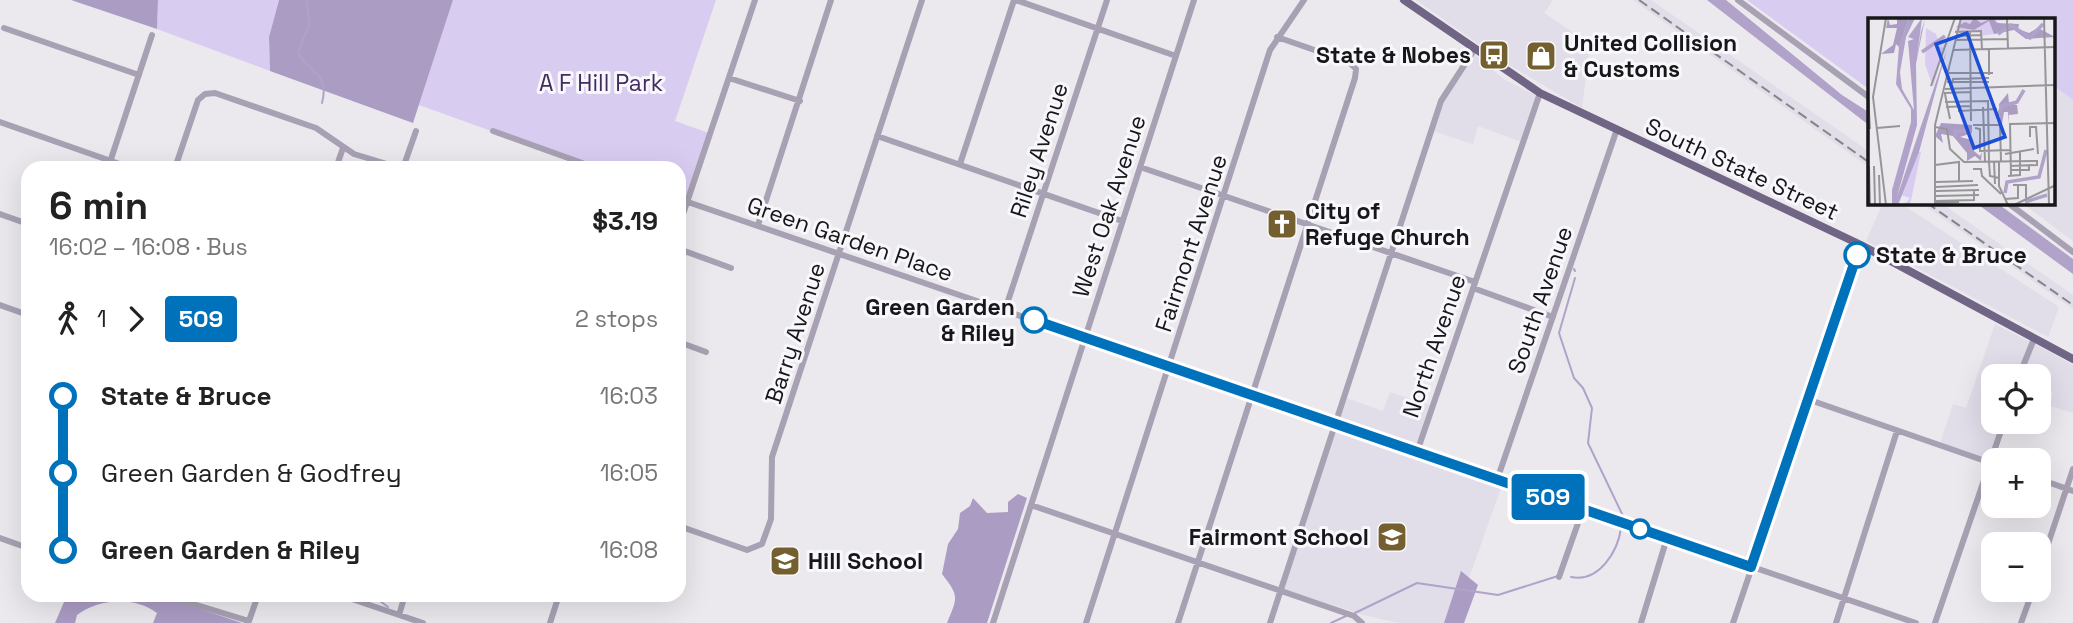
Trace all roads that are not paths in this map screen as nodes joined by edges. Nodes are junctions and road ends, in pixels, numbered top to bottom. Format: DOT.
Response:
graph roads {
  1 [pos="755,0"];
  2 [pos="831,0"];
  3 [pos="922,0"];
  4 [pos="1015,0"];
  5 [pos="1107,0"];
  6 [pos="1194,0"];
  7 [pos="1304,0"];
  8 [pos="1404,0"];
  9 [pos="1738,0"];
  10 [pos="4,28"];
  11 [pos="1098,28"];
  12 [pos="152,35"];
  13 [pos="1277,37"];
  14 [pos="1474,50"];
  15 [pos="1175,56"];
  16 [pos="139,75"];
  17 [pos="729,78"];
  18 [pos="1540,93"];
  19 [pos="1868,97"];
  20 [pos="800,101"];
  21 [pos="0,122"];
  22 [pos="416,131"];
  23 [pos="493,131"];
  24 [pos="1616,132"];
  25 [pos="877,136"];
  26 [pos="343,148"];
  27 [pos="102,161"];
  28 [pos="111,161"];
  29 [pos="177,161"];
  30 [pos="339,161"];
  31 [pos="381,161"];
  32 [pos="405,161"];
  33 [pos="577,161"];
  34 [pos="960,164"];
  35 [pos="1140,167"];
  36 [pos="1043,193"];
  37 [pos="1224,196"];
  38 [pos="687,201"];
  39 [pos="686,204"];
  40 [pos="2011,205"];
  41 [pos="0,214"];
  42 [pos="1122,221"];
  43 [pos="21,222"];
  44 [pos="1306,224"];
  45 [pos="758,225"];
  46 [pos="1861,245"];
  47 [pos="686,252"];
  48 [pos="839,253"];
  49 [pos="1391,253"];
  50 [pos="2073,253"];
  51 [pos="731,268"];
  52 [pos="1474,285"];
  53 [pos="0,305"];
  54 [pos="1005,310"];
  55 [pos="21,312"];
  56 [pos="1553,317"];
  57 [pos="1085,338"];
  58 [pos="2034,338"];
  59 [pos="686,345"];
  60 [pos="706,352"];
  61 [pos="2073,359"];
  62 [pos="2024,364"];
  63 [pos="1170,367"];
  64 [pos="1252,395"];
  65 [pos="1807,399"];
  66 [pos="1335,424"];
  67 [pos="1897,431"];
  68 [pos="1417,452"];
  69 [pos="1981,460"];
  70 [pos="2073,469"];
  71 [pos="1497,480"];
  72 [pos="2051,483"];
  73 [pos="2070,490"];
  74 [pos="1981,492"];
  75 [pos="1031,505"];
  76 [pos="1583,509"];
  77 [pos="686,528"];
  78 [pos="1114,535"];
  79 [pos="0,538"];
  80 [pos="1667,538"];
  81 [pos="2051,540"];
  82 [pos="21,546"];
  83 [pos="1197,563"];
  84 [pos="1751,567"];
  85 [pos="1559,577"];
  86 [pos="1280,592"];
  87 [pos="1843,599"];
  88 [pos="187,602"];
  89 [pos="255,602"];
  90 [pos="361,602"];
  91 [pos="403,602"];
  92 [pos="557,602"];
  93 [pos="2029,602"];
  94 [pos="399,615"];
  95 [pos="1362,622"];
  96 [pos="423,623"];
  97 [pos="550,623"];
  98 [pos="993,623"];
  99 [pos="1086,623"];
  100 [pos="1178,623"];
  101 [pos="1270,623"];
  102 [pos="1641,623"];
  103 [pos="1733,623"];
  104 [pos="1836,623"];
  105 [pos="1916,623"];
  106 [pos="1935,623"];
  107 [pos="2021,623"];
  1 -- 17 [label="street"];
  2 -- 20 [label="street"];
  3 -- 25 [label="street, Barry Avenue"];
  4 -- 11 [label="street"];
  4 -- 34 [label="street"];
  5 -- 11 [label="street, Riley Avenue"];
  6 -- 15 [label="street, West Oak Avenue"];
  7 -- 13 [label="street, Fairmont Avenue"];
  8 -- 14 [label="main road, South State Street"];
  9 -- 19 [label="street"];
  10 -- 16 [label="street"];
  11 -- 15 [label="street"];
  11 -- 36 [label="street, Riley Avenue"];
  12 -- 16 [label="street"];
  13 -- 37 [label="street, Fairmont Avenue"];
  13 -- 44 [label="street"];
  14 -- 18 [label="main road, South State Street"];
  14 -- 49 [label="street"];
  15 -- 35 [label="street, West Oak Avenue"];
  16 -- 28 [label="street"];
  17 -- 20 [label="street"];
  17 -- 38 [label="street"];
  18 -- 24 [label="main road, South State Street"];
  18 -- 52 [label="street, North Avenue"];
  20 -- 45 [label="street"];
  21 -- 27 [label="street"];
  22 -- 32 [label="street"];
  23 -- 33 [label="street"];
  24 -- 46 [label="main road, South State Street"];
  24 -- 56 [label="street, South Avenue"];
  25 -- 34 [label="street"];
  25 -- 48 [label="street, Barry Avenue"];
  26 -- 29 [label="street"];
  26 -- 30 [label="street"];
  26 -- 31 [label="street"];
  34 -- 36 [label="street"];
  35 -- 37 [label="street"];
  35 -- 42 [label="street, West Oak Avenue"];
  36 -- 42 [label="street"];
  36 -- 54 [label="street, Riley Avenue"];
  37 -- 44 [label="street"];
  37 -- 63 [label="street, Fairmont Avenue"];
  38 -- 39 [label="street"];
  38 -- 45 [label="street, Green Garden Place"];
  40 -- 50 [label="street"];
  41 -- 43 [label="street"];
  42 -- 57 [label="street, West Oak Avenue"];
  44 -- 49 [label="street"];
  44 -- 64 [label="street"];
  45 -- 48 [label="street, Green Garden Place"];
  46 -- 58 [label="main road, South State Street"];
  46 -- 65 [label="street"];
  47 -- 51 [label="street"];
  48 -- 54 [label="street, Green Garden Place"];
  48 -- 77 [label="street, Barry Avenue"];
  49 -- 52 [label="street"];
  49 -- 66 [label="street"];
  52 -- 56 [label="street"];
  52 -- 68 [label="street, North Avenue"];
  53 -- 55 [label="street"];
  54 -- 57 [label="street, Green Garden Place"];
  56 -- 71 [label="street, South Avenue"];
  57 -- 63 [label="street, Green Garden Place"];
  57 -- 75 [label="street, West Oak Avenue"];
  58 -- 61 [label="main road, South State Street"];
  58 -- 62 [label="street"];
  59 -- 60 [label="street"];
  63 -- 64 [label="street, Green Garden Place"];
  63 -- 78 [label="street, Fairmont Avenue"];
  64 -- 66 [label="street, Green Garden Place"];
  64 -- 83 [label="street"];
  65 -- 67 [label="street"];
  65 -- 84 [label="street"];
  66 -- 68 [label="street, Green Garden Place"];
  66 -- 86 [label="street"];
  67 -- 69 [label="street"];
  67 -- 87 [label="street"];
  68 -- 71 [label="street, Green Garden Place"];
  70 -- 73 [label="street"];
  71 -- 76 [label="street, Green Garden Place"];
  72 -- 73 [label="street"];
  73 -- 81 [label="street"];
  74 -- 106 [label="street"];
  75 -- 78 [label="street"];
  75 -- 98 [label="street, West Oak Avenue"];
  76 -- 80 [label="street, Green Garden Place"];
  76 -- 85 [label="street"];
  78 -- 83 [label="street"];
  78 -- 99 [label="street, Fairmont Avenue"];
  79 -- 82 [label="street"];
  80 -- 84 [label="street, Green Garden Place"];
  80 -- 102 [label="street"];
  83 -- 86 [label="street"];
  83 -- 100 [label="street"];
  84 -- 87 [label="street, Green Garden Place"];
  84 -- 103 [label="street"];
  86 -- 95 [label="street"];
  86 -- 101 [label="street"];
  87 -- 104 [label="street"];
  87 -- 105 [label="street, Green Garden Place"];
  88 -- 89 [label="street"];
  90 -- 94 [label="street"];
  91 -- 94 [label="street"];
  92 -- 97 [label="street"];
  93 -- 107 [label="street"];
  94 -- 96 [label="street"];
}
